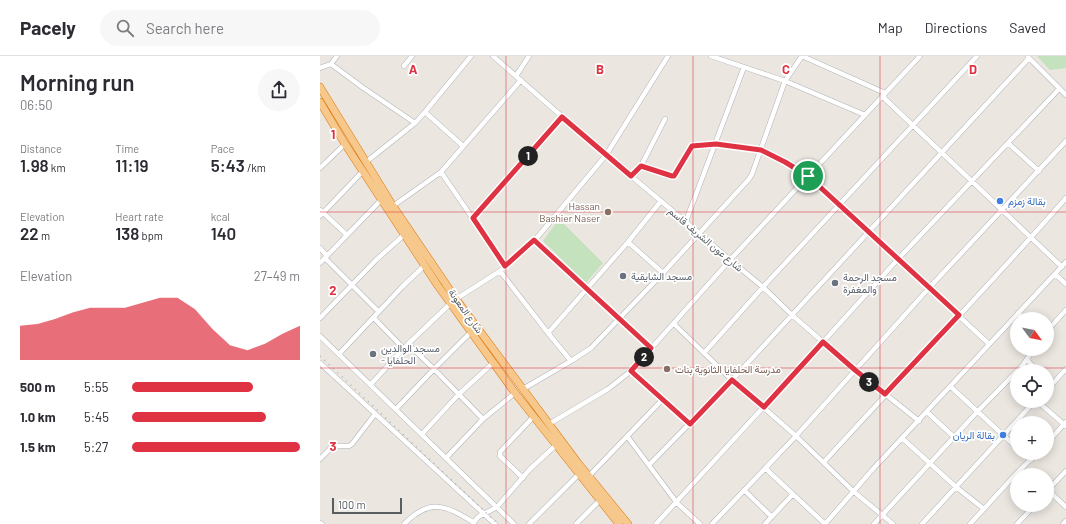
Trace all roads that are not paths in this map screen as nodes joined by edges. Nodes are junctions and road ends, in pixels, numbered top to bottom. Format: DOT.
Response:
graph roads {
  1 [pos="337,56"];
  2 [pos="412,56"];
  3 [pos="471,56"];
  4 [pos="494,56"];
  5 [pos="529,56"];
  6 [pos="668,56"];
  7 [pos="711,56"];
  8 [pos="802,56"];
  9 [pos="920,56"];
  10 [pos="977,56"];
  11 [pos="1028,57"];
  12 [pos="331,64"];
  13 [pos="404,66"];
  14 [pos="744,67"];
  15 [pos="320,68"];
  16 [pos="516,76"];
  17 [pos="521,80"];
  18 [pos="785,81"];
  19 [pos="320,87"];
  20 [pos="1060,89"];
  21 [pos="884,95"];
  22 [pos="1066,95"];
  23 [pos="320,102"];
  24 [pos="322,111"];
  25 [pos="425,112"];
  26 [pos="865,115"];
  27 [pos="562,117"];
  28 [pos="665,119"];
  29 [pos="414,123"];
  30 [pos="912,126"];
  31 [pos="1066,141"];
  32 [pos="1008,143"];
  33 [pos="345,144"];
  34 [pos="716,144"];
  35 [pos="463,146"];
  36 [pos="761,150"];
  37 [pos="942,153"];
  38 [pos="606,155"];
  39 [pos="366,162"];
  40 [pos="641,166"];
  41 [pos="320,168"];
  42 [pos="363,171"];
  43 [pos="1039,171"];
  44 [pos="441,172"];
  45 [pos="631,176"];
  46 [pos="808,176"];
  47 [pos="972,182"];
  48 [pos="1066,198"];
  49 [pos="381,200"];
  50 [pos="661,201"];
  51 [pos="840,205"];
  52 [pos="393,206"];
  53 [pos="1002,211"];
  54 [pos="321,213"];
  55 [pos="473,218"];
  56 [pos="686,221"];
  57 [pos="868,232"];
  58 [pos="700,233"];
  59 [pos="405,234"];
  60 [pos="347,235"];
  61 [pos="1031,238"];
  62 [pos="534,240"];
  63 [pos="628,242"];
  64 [pos="320,248"];
  65 [pos="326,257"];
  66 [pos="898,259"];
  67 [pos="730,260"];
  68 [pos="1066,262"];
  69 [pos="320,264"];
  70 [pos="424,266"];
  71 [pos="505,266"];
  72 [pos="1062,267"];
  73 [pos="500,271"];
  74 [pos="664,273"];
  75 [pos="1055,274"];
  76 [pos="1066,284"];
  77 [pos="352,286"];
  78 [pos="763,287"];
  79 [pos="929,288"];
  80 [pos="587,289"];
  81 [pos="453,301"];
  82 [pos="1066,310"];
  83 [pos="379,312"];
  84 [pos="1019,312"];
  85 [pos="792,314"];
  86 [pos="959,315"];
  87 [pos="320,318"];
  88 [pos="374,318"];
  89 [pos="620,318"];
  90 [pos="1010,322"];
  91 [pos="1054,323"];
  92 [pos="674,324"];
  93 [pos="471,332"];
  94 [pos="548,333"];
  95 [pos="320,336"];
  96 [pos="823,342"];
  97 [pos="408,344"];
  98 [pos="989,344"];
  99 [pos="651,348"];
  100 [pos="404,349"];
  101 [pos="704,353"];
  102 [pos="339,354"];
  103 [pos="1030,356"];
  104 [pos="1027,360"];
  105 [pos="571,361"];
  106 [pos="493,362"];
  107 [pos="320,363"];
  108 [pos="1031,364"];
  109 [pos="434,369"];
  110 [pos="1066,369"];
  111 [pos="855,370"];
  112 [pos="631,371"];
  113 [pos="732,380"];
  114 [pos="1054,383"];
  115 [pos="371,384"];
  116 [pos="951,386"];
  117 [pos="523,389"];
  118 [pos="515,392"];
  119 [pos="459,394"];
  120 [pos="885,394"];
  121 [pos="662,400"];
  122 [pos="764,407"];
  123 [pos="1030,408"];
  124 [pos="1045,408"];
  125 [pos="396,409"];
  126 [pos="927,412"];
  127 [pos="977,412"];
  128 [pos="375,414"];
  129 [pos="534,416"];
  130 [pos="484,419"];
  131 [pos="919,421"];
  132 [pos="549,424"];
  133 [pos="690,424"];
  134 [pos="1065,424"];
  135 [pos="422,434"];
  136 [pos="627,436"];
  137 [pos="796,436"];
  138 [pos="1004,436"];
  139 [pos="1054,436"];
  140 [pos="954,437"];
  141 [pos="902,438"];
  142 [pos="1010,442"];
  143 [pos="556,445"];
  144 [pos="446,458"];
  145 [pos="320,459"];
  146 [pos="1031,460"];
  147 [pos="824,462"];
  148 [pos="930,463"];
  149 [pos="649,465"];
  150 [pos="765,468"];
  151 [pos="1023,468"];
  152 [pos="1066,471"];
  153 [pos="579,474"];
  154 [pos="589,476"];
  155 [pos="523,478"];
  156 [pos="1010,481"];
  157 [pos="1054,484"];
  158 [pos="956,487"];
  159 [pos="744,490"];
  160 [pos="853,491"];
  161 [pos="793,494"];
  162 [pos="1054,496"];
  163 [pos="600,500"];
  164 [pos="677,503"];
  165 [pos="496,507"];
  166 [pos="1066,507"];
  167 [pos="984,509"];
  168 [pos="1028,512"];
  169 [pos="484,514"];
  170 [pos="883,515"];
  171 [pos="772,517"];
  172 [pos="1066,521"];
  173 [pos="473,523"];
  174 [pos="404,524"];
  175 [pos="495,524"];
  176 [pos="514,524"];
  177 [pos="529,524"];
  178 [pos="576,524"];
  179 [pos="619,524"];
  180 [pos="628,524"];
  181 [pos="656,524"];
  182 [pos="700,524"];
  183 [pos="712,524"];
  184 [pos="765,524"];
  185 [pos="825,524"];
  186 [pos="874,524"];
  187 [pos="893,524"];
  188 [pos="922,524"];
  189 [pos="970,524"];
  190 [pos="1017,524"];
  191 [pos="1063,524"];
  1 -- 12 [label="street"];
  2 -- 13 [label="street"];
  3 -- 25 [label="street"];
  4 -- 16 [label="street, شارع عون الشريف قاسم"];
  5 -- 16 [label="street"];
  6 -- 38 [label="street"];
  7 -- 14 [label="street"];
  8 -- 18 [label="street"];
  8 -- 21 [label="street"];
  9 -- 21 [label="street"];
  10 -- 30 [label="street"];
  11 -- 20 [label="street"];
  11 -- 37 [label="street"];
  12 -- 15 [label="street"];
  12 -- 29 [label="street"];
  14 -- 18 [label="street"];
  14 -- 34 [label="street"];
  16 -- 17 [label="street, شارع عون الشريف قاسم"];
  17 -- 27 [label="street, شارع عون الشريف قاسم"];
  17 -- 35 [label="street"];
  18 -- 26 [label="street"];
  18 -- 36 [label="street"];
  19 -- 39 [label="highway, شارع المعونة"];
  20 -- 22 [label="street"];
  20 -- 32 [label="street"];
  21 -- 26 [label="street"];
  21 -- 30 [label="street"];
  23 -- 24 [label="highway, شارع المعونة"];
  24 -- 33 [label="highway, شارع المعونة"];
  25 -- 29 [label="street"];
  25 -- 35 [label="street"];
  26 -- 46 [label="street"];
  27 -- 38 [label="street, شارع عون الشريف قاسم"];
  27 -- 55 [label="street"];
  28 -- 40 [label="street"];
  29 -- 39 [label="street"];
  30 -- 37 [label="street"];
  30 -- 51 [label="street"];
  31 -- 43 [label="street"];
  32 -- 43 [label="street"];
  32 -- 47 [label="street"];
  33 -- 41 [label="street"];
  33 -- 42 [label="highway, شارع المعونة"];
  34 -- 36 [label="street"];
  34 -- 40 [label="street"];
  34 -- 56 [label="street"];
  35 -- 44 [label="street"];
  36 -- 46 [label="street"];
  36 -- 58 [label="street"];
  37 -- 47 [label="street"];
  37 -- 57 [label="street"];
  38 -- 45 [label="street, شارع عون الشريف قاسم"];
  38 -- 62 [label="street"];
  39 -- 52 [label="highway, شارع المعونة"];
  40 -- 45 [label="street"];
  42 -- 49 [label="highway, شارع المعونة"];
  42 -- 54 [label="street"];
  43 -- 53 [label="street"];
  44 -- 52 [label="street"];
  44 -- 55 [label="street"];
  45 -- 50 [label="street, شارع عون الشريف قاسم"];
  46 -- 51 [label="street"];
  46 -- 67 [label="street"];
  47 -- 53 [label="street"];
  47 -- 66 [label="street"];
  48 -- 61 [label="street"];
  49 -- 59 [label="highway, شارع المعونة"];
  49 -- 60 [label="street"];
  50 -- 56 [label="street, شارع عون الشريف قاسم"];
  50 -- 63 [label="street"];
  51 -- 57 [label="street"];
  51 -- 78 [label="street"];
  52 -- 81 [label="highway, شارع المعونة"];
  53 -- 61 [label="street"];
  53 -- 79 [label="street"];
  54 -- 60 [label="street"];
  55 -- 71 [label="street"];
  56 -- 58 [label="street, شارع عون الشريف قاسم"];
  57 -- 66 [label="street"];
  57 -- 85 [label="street"];
  58 -- 67 [label="street, شارع عون الشريف قاسم"];
  58 -- 74 [label="street"];
  59 -- 70 [label="highway, شارع المعونة"];
  59 -- 77 [label="street"];
  60 -- 65 [label="street"];
  61 -- 72 [label="street"];
  61 -- 86 [label="street"];
  62 -- 71 [label="street"];
  62 -- 80 [label="street"];
  63 -- 74 [label="street"];
  63 -- 80 [label="street"];
  64 -- 65 [label="street"];
  65 -- 69 [label="street"];
  65 -- 77 [label="street"];
  66 -- 79 [label="street"];
  66 -- 96 [label="street"];
  67 -- 78 [label="street, شارع عون الشريف قاسم"];
  67 -- 92 [label="street"];
  68 -- 72 [label="street"];
  70 -- 81 [label="highway, شارع المعونة"];
  70 -- 83 [label="street"];
  71 -- 73 [label="street"];
  72 -- 75 [label="street"];
  73 -- 81 [label="street"];
  73 -- 94 [label="street"];
  74 -- 89 [label="street"];
  75 -- 76 [label="street"];
  75 -- 84 [label="street"];
  77 -- 83 [label="street"];
  77 -- 87 [label="street"];
  78 -- 85 [label="street, شارع عون الشريف قاسم"];
  78 -- 101 [label="street"];
  79 -- 86 [label="street"];
  79 -- 111 [label="street"];
  80 -- 89 [label="street"];
  80 -- 94 [label="street"];
  81 -- 93 [label="highway, شارع المعونة"];
  81 -- 97 [label="street"];
  81 -- 117 [label="highway, شارع المعونة"];
  82 -- 91 [label="street"];
  83 -- 88 [label="street"];
  85 -- 96 [label="street, شارع عون الشريف قاسم"];
  85 -- 113 [label="street"];
  86 -- 98 [label="street"];
  86 -- 120 [label="street"];
  88 -- 100 [label="street"];
  88 -- 102 [label="street"];
  89 -- 99 [label="street"];
  89 -- 105 [label="street"];
  90 -- 98 [label="street"];
  92 -- 99 [label="street"];
  92 -- 101 [label="street"];
  93 -- 106 [label="highway, شارع المعونة"];
  93 -- 109 [label="street"];
  94 -- 105 [label="street"];
  95 -- 102 [label="street"];
  96 -- 111 [label="street, شارع عون الشريف قاسم"];
  96 -- 122 [label="street"];
  97 -- 100 [label="street"];
  97 -- 109 [label="street"];
  98 -- 116 [label="street"];
  99 -- 112 [label="street"];
  100 -- 115 [label="street"];
  101 -- 113 [label="street"];
  102 -- 115 [label="street"];
  103 -- 104 [label="street"];
  104 -- 108 [label="street"];
  104 -- 127 [label="street"];
  105 -- 117 [label="street"];
  106 -- 118 [label="highway, شارع المعونة"];
  106 -- 119 [label="street"];
  107 -- 128 [label="street"];
  109 -- 119 [label="street"];
  109 -- 125 [label="street"];
  110 -- 114 [label="street"];
  111 -- 120 [label="street, شارع عون الشريف قاسم"];
  111 -- 137 [label="street"];
  112 -- 121 [label="street"];
  112 -- 132 [label="street"];
  113 -- 122 [label="street"];
  113 -- 133 [label="street"];
  115 -- 125 [label="street"];
  116 -- 126 [label="street"];
  116 -- 127 [label="street"];
  117 -- 132 [label="highway, شارع المعونة"];
  118 -- 129 [label="highway, شارع المعونة"];
  118 -- 130 [label="street"];
  119 -- 130 [label="street"];
  119 -- 135 [label="street"];
  120 -- 131 [label="street, شارع عون الشريف قاسم"];
  120 -- 147 [label="street"];
  121 -- 133 [label="street"];
  121 -- 136 [label="street"];
  122 -- 137 [label="street"];
  122 -- 164 [label="street"];
  123 -- 138 [label="street"];
  124 -- 134 [label="street"];
  125 -- 135 [label="street"];
  126 -- 131 [label="street"];
  126 -- 140 [label="street"];
  127 -- 138 [label="street"];
  127 -- 140 [label="street"];
  128 -- 145 [label="street"];
  128 -- 169 [label="street"];
  129 -- 143 [label="highway, شارع المعونة"];
  129 -- 155 [label="street"];
  130 -- 144 [label="street"];
  131 -- 141 [label="street"];
  132 -- 154 [label="highway, شارع المعونة"];
  133 -- 149 [label="street"];
  134 -- 139 [label="street"];
  135 -- 144 [label="street"];
  136 -- 149 [label="street"];
  136 -- 154 [label="street"];
  137 -- 147 [label="street"];
  137 -- 150 [label="street"];
  138 -- 142 [label="street"];
  138 -- 158 [label="street"];
  140 -- 148 [label="street"];
  141 -- 148 [label="street"];
  141 -- 160 [label="street"];
  143 -- 153 [label="highway, شارع المعونة"];
  143 -- 155 [label="street"];
  144 -- 165 [label="street"];
  146 -- 151 [label="street"];
  147 -- 160 [label="street"];
  148 -- 158 [label="street"];
  148 -- 170 [label="street"];
  149 -- 164 [label="street"];
  150 -- 159 [label="street"];
  150 -- 161 [label="street"];
  152 -- 157 [label="street"];
  153 -- 163 [label="highway, شارع المعونة"];
  153 -- 177 [label="street"];
  154 -- 180 [label="highway, شارع المعونة"];
  155 -- 165 [label="street"];
  156 -- 167 [label="street"];
  158 -- 167 [label="street"];
  158 -- 188 [label="street"];
  159 -- 171 [label="street"];
  159 -- 183 [label="street"];
  160 -- 170 [label="street"];
  160 -- 185 [label="street"];
  161 -- 171 [label="street"];
  161 -- 185 [label="street"];
  162 -- 166 [label="street"];
  163 -- 178 [label="street"];
  163 -- 179 [label="highway, شارع المعونة"];
  164 -- 181 [label="street"];
  164 -- 182 [label="street"];
  165 -- 169 [label="street"];
  165 -- 176 [label="street"];
  167 -- 189 [label="street"];
  168 -- 190 [label="street"];
  169 -- 173 [label="street"];
  169 -- 175 [label="street"];
  170 -- 186 [label="street"];
  170 -- 187 [label="street"];
  171 -- 184 [label="street"];
  172 -- 191 [label="street"];
  173 -- 174 [label="street"];
}
